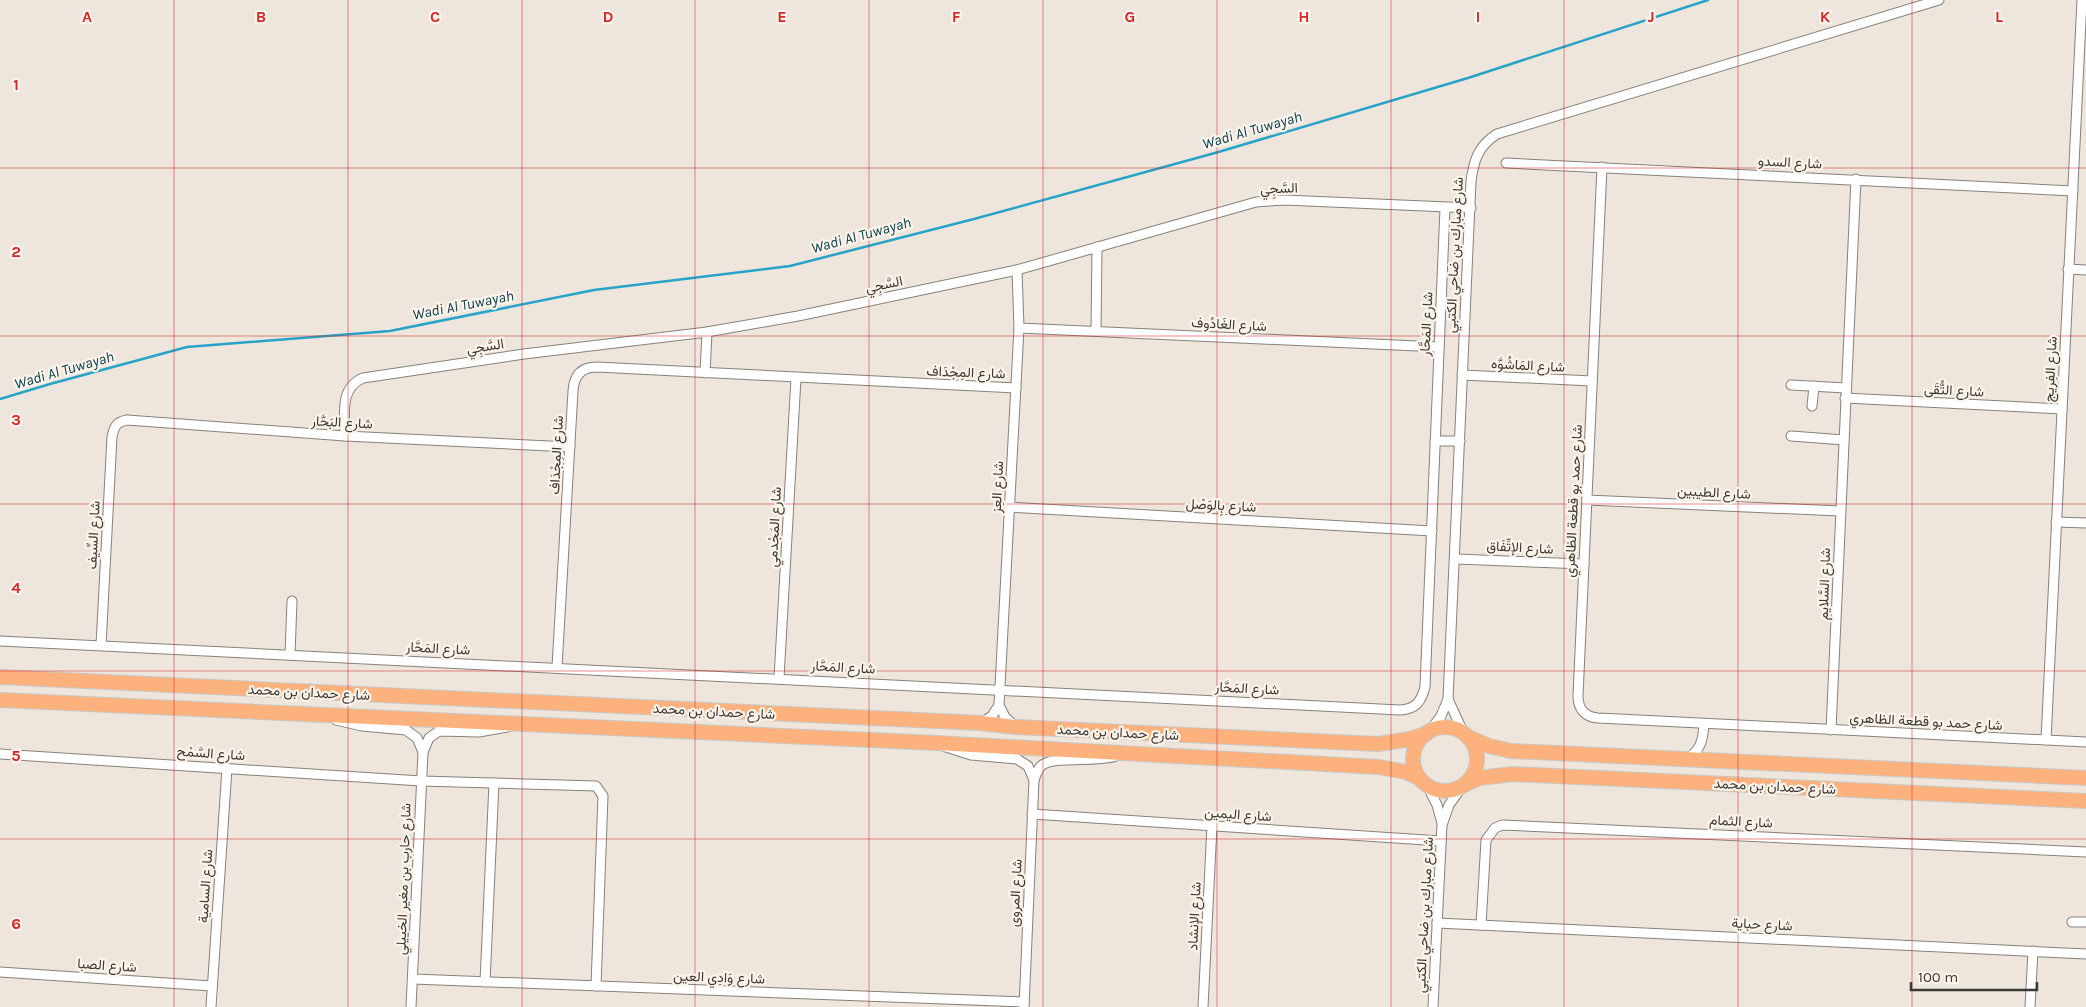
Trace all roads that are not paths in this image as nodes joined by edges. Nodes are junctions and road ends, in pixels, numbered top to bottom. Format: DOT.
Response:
graph roads {
  1 [pos="1938,0"];
  2 [pos="2082,0"];
  3 [pos="1506,163"];
  4 [pos="1602,167"];
  5 [pos="1856,179"];
  6 [pos="2073,191"];
  7 [pos="1445,208"];
  8 [pos="1471,208"];
  9 [pos="1097,247"];
  10 [pos="2068,269"];
  11 [pos="1017,270"];
  12 [pos="2086,270"];
  13 [pos="1019,328"];
  14 [pos="707,332"];
  15 [pos="1096,332"];
  16 [pos="1439,348"];
  17 [pos="705,373"];
  18 [pos="1462,375"];
  19 [pos="796,378"];
  20 [pos="1592,381"];
  21 [pos="1791,385"];
  22 [pos="1814,386"];
  23 [pos="1016,388"];
  24 [pos="1846,388"];
  25 [pos="1845,398"];
  26 [pos="1812,406"];
  27 [pos="2062,409"];
  28 [pos="114,426"];
  29 [pos="345,436"];
  30 [pos="1791,436"];
  31 [pos="1844,440"];
  32 [pos="1435,441"];
  33 [pos="1460,441"];
  34 [pos="570,447"];
  35 [pos="1587,500"];
  36 [pos="1009,507"];
  37 [pos="1840,511"];
  38 [pos="2056,522"];
  39 [pos="2086,523"];
  40 [pos="1432,531"];
  41 [pos="1456,559"];
  42 [pos="1584,564"];
  43 [pos="292,601"];
  44 [pos="0,641"];
  45 [pos="101,645"];
  46 [pos="290,654"];
  47 [pos="557,667"];
  48 [pos="0,677"];
  49 [pos="779,678"];
  50 [pos="1000,689"];
  51 [pos="1448,698"];
  52 [pos="0,700"];
  53 [pos="999,705"];
  54 [pos="322,715"];
  55 [pos="981,723"];
  56 [pos="1704,724"];
  57 [pos="515,725"];
  58 [pos="1016,727"];
  59 [pos="1831,730"];
  60 [pos="1427,733"];
  61 [pos="1466,735"];
  62 [pos="2046,740"];
  63 [pos="1703,741"];
  64 [pos="2086,742"];
  65 [pos="936,743"];
  66 [pos="423,752"];
  67 [pos="0,754"];
  68 [pos="1120,754"];
  69 [pos="1687,759"];
  70 [pos="1717,761"];
  71 [pos="227,768"];
  72 [pos="2086,778"];
  73 [pos="1034,780"];
  74 [pos="421,781"];
  75 [pos="1424,782"];
  76 [pos="494,783"];
  77 [pos="1463,786"];
  78 [pos="2086,801"];
  79 [pos="1032,814"];
  80 [pos="1442,825"];
  81 [pos="1212,826"];
  82 [pos="1441,842"];
  83 [pos="2086,852"];
  84 [pos="2072,922"];
  85 [pos="2086,922"];
  86 [pos="1437,923"];
  87 [pos="1482,925"];
  88 [pos="2033,951"];
  89 [pos="2086,954"];
  90 [pos="0,972"];
  91 [pos="413,979"];
  92 [pos="485,982"];
  93 [pos="212,986"];
  94 [pos="596,986"];
  95 [pos="1024,1004"];
  96 [pos="211,1007"];
  97 [pos="412,1007"];
  98 [pos="1203,1007"];
  99 [pos="1433,1007"];
  100 [pos="2030,1007"];
  1 -- 8 [label="street, شارع مبارك بن ضاحي الكتبي"];
  2 -- 6 [label="street, شارع الفِريج"];
  3 -- 4 [label="street, شارع السدو"];
  4 -- 5 [label="street, شارع السدو"];
  4 -- 20 [label="street, شارع حمد بو قطعة الظاهري"];
  5 -- 6 [label="street, شارع السدو"];
  5 -- 24 [label="street, شارع السَّلايم"];
  6 -- 10 [label="street, شارع الفِريج"];
  7 -- 8 [label="street, السَّجِي"];
  7 -- 9 [label="street, السَّجِي"];
  7 -- 16 [label="street, شارع المَحَّار"];
  8 -- 18 [label="street, شارع مبارك بن ضاحي الكتبي"];
  9 -- 11 [label="street, السَّجِي"];
  9 -- 15 [label="street"];
  10 -- 12 [label="street"];
  10 -- 27 [label="street, شارع الفِريج"];
  11 -- 13 [label="street, شارع العِز"];
  11 -- 14 [label="street, السَّجِي"];
  13 -- 15 [label="street, شارع الغَادُوف"];
  13 -- 23 [label="street, شارع العِز"];
  14 -- 17 [label="street"];
  14 -- 29 [label="street, السَّجِي"];
  15 -- 16 [label="street, شارع الغَادُوف"];
  16 -- 32 [label="street, شارع المَحَّار"];
  17 -- 19 [label="street, شارع المِجْدَاف"];
  17 -- 34 [label="street, شارع المِجْدَاف"];
  18 -- 20 [label="street, شارع المَاشُوَّه"];
  18 -- 33 [label="street, شارع مبارك بن ضاحي الكتبي"];
  19 -- 23 [label="street, شارع المِجْدَاف"];
  19 -- 49 [label="street, شارع المَجْدمي"];
  20 -- 35 [label="street, شارع حمد بو قطعة الظاهري"];
  21 -- 22 [label="street"];
  22 -- 24 [label="street"];
  22 -- 26 [label="street"];
  23 -- 36 [label="street, شارع العِز"];
  24 -- 25 [label="street, شارع السَّلايم"];
  25 -- 27 [label="street, شارع التُّقَى"];
  25 -- 31 [label="street, شارع السَّلايم"];
  27 -- 38 [label="street, شارع الفِريج"];
  28 -- 29 [label="street, شارع البَحَّار"];
  28 -- 45 [label="street, شارع السِّيف"];
  29 -- 34 [label="street, شارع البَحَّار"];
  30 -- 31 [label="street"];
  31 -- 37 [label="street, شارع السَّلايم"];
  32 -- 33 [label="street"];
  32 -- 40 [label="street, شارع المَحَّار"];
  33 -- 41 [label="street, شارع مبارك بن ضاحي الكتبي"];
  34 -- 47 [label="street, شارع المِجْدَاف"];
  35 -- 37 [label="street, شارع الطيبين"];
  35 -- 42 [label="street, شارع حمد بو قطعة الظاهري"];
  36 -- 40 [label="street, شارع بِالوَصْل"];
  36 -- 50 [label="street, شارع العِز"];
  37 -- 59 [label="street, شارع السَّلايم"];
  38 -- 39 [label="street"];
  38 -- 62 [label="street, شارع الفِريج"];
  40 -- 50 [label="street, شارع المَحَّار"];
  41 -- 42 [label="street, شارع الإتِّفَاق"];
  41 -- 51 [label="street, شارع مبارك بن ضاحي الكتبي"];
  42 -- 56 [label="street, شارع حمد بو قطعة الظاهري"];
  43 -- 46 [label="street"];
  44 -- 45 [label="street, شارع المَحَّار"];
  45 -- 46 [label="street, شارع المَحَّار"];
  46 -- 47 [label="street, شارع المَحَّار"];
  47 -- 49 [label="street, شارع المَحَّار"];
  48 -- 55 [label="main road, شارع حمدان بن محمد"];
  49 -- 50 [label="street, شارع المَحَّار"];
  50 -- 53 [label="street, شارع العِز"];
  51 -- 60 [label="street, شارع مبارك بن ضاحي الكتبي"];
  51 -- 61 [label="street, شارع مبارك بن ضاحي الكتبي"];
  52 -- 54 [label="main road, شارع حمدان بن محمد"];
  53 -- 55 [label="street"];
  53 -- 58 [label="street"];
  54 -- 57 [label="main road, شارع حمدان بن محمد"];
  54 -- 66 [label="street"];
  55 -- 58 [label="main road, شارع حمدان بن محمد"];
  56 -- 59 [label="street, شارع حمد بو قطعة الظاهري"];
  56 -- 63 [label="street"];
  57 -- 65 [label="main road, شارع حمدان بن محمد"];
  57 -- 66 [label="street"];
  58 -- 60 [label="main road, شارع حمدان بن محمد"];
  59 -- 62 [label="street, شارع حمد بو قطعة الظاهري"];
  60 -- 61 [label="main road"];
  60 -- 75 [label="main road"];
  61 -- 69 [label="main road, شارع حمدان بن محمد"];
  61 -- 77 [label="main road"];
  62 -- 64 [label="street, شارع حمد بو قطعة الظاهري"];
  63 -- 69 [label="street"];
  63 -- 70 [label="street"];
  65 -- 68 [label="main road, شارع حمدان بن محمد"];
  65 -- 73 [label="street"];
  66 -- 74 [label="street, شارع حارب بن مغير الخييلي"];
  67 -- 71 [label="street, شارع السَّمْح"];
  68 -- 73 [label="street"];
  68 -- 75 [label="main road, شارع حمدان بن محمد"];
  69 -- 70 [label="main road, شارع حمدان بن محمد"];
  70 -- 72 [label="main road, شارع حمدان بن محمد"];
  71 -- 74 [label="street, شارع السَّمْح"];
  71 -- 93 [label="street, شارع السامية"];
  73 -- 79 [label="street, شارع المروى"];
  74 -- 76 [label="street, شارع السَّمْح"];
  74 -- 91 [label="street, شارع حارب بن مغير الخييلي"];
  75 -- 77 [label="main road"];
  75 -- 80 [label="street, شارع مبارك بن ضاحي الكتبي"];
  76 -- 92 [label="street"];
  76 -- 94 [label="street, شارع السَّمْح"];
  77 -- 78 [label="main road, شارع حمدان بن محمد"];
  77 -- 80 [label="street, شارع مبارك بن ضاحي الكتبي"];
  79 -- 81 [label="street, شارع اليمين"];
  79 -- 95 [label="street, شارع المروى"];
  80 -- 82 [label="street, شارع مبارك بن ضاحي الكتبي"];
  81 -- 82 [label="street, شارع اليمين"];
  81 -- 98 [label="street, شارع الإنشاد"];
  82 -- 86 [label="street, شارع مبارك بن ضاحي الكتبي"];
  83 -- 87 [label="street, شارع الثمام"];
  84 -- 85 [label="street"];
  86 -- 87 [label="street, شارع حباية"];
  86 -- 99 [label="street, شارع مبارك بن ضاحي الكتبي"];
  87 -- 88 [label="street, شارع حباية"];
  88 -- 89 [label="street, شارع حباية"];
  88 -- 100 [label="street"];
  90 -- 93 [label="street, شارع الصبا"];
  91 -- 92 [label="street, شارع وَادِي العين"];
  91 -- 97 [label="street, شارع حارب بن مغير الخييلي"];
  92 -- 94 [label="street, شارع وَادِي العين"];
  93 -- 96 [label="street, شارع السامية"];
  94 -- 95 [label="street, شارع وَادِي العين"];
}
